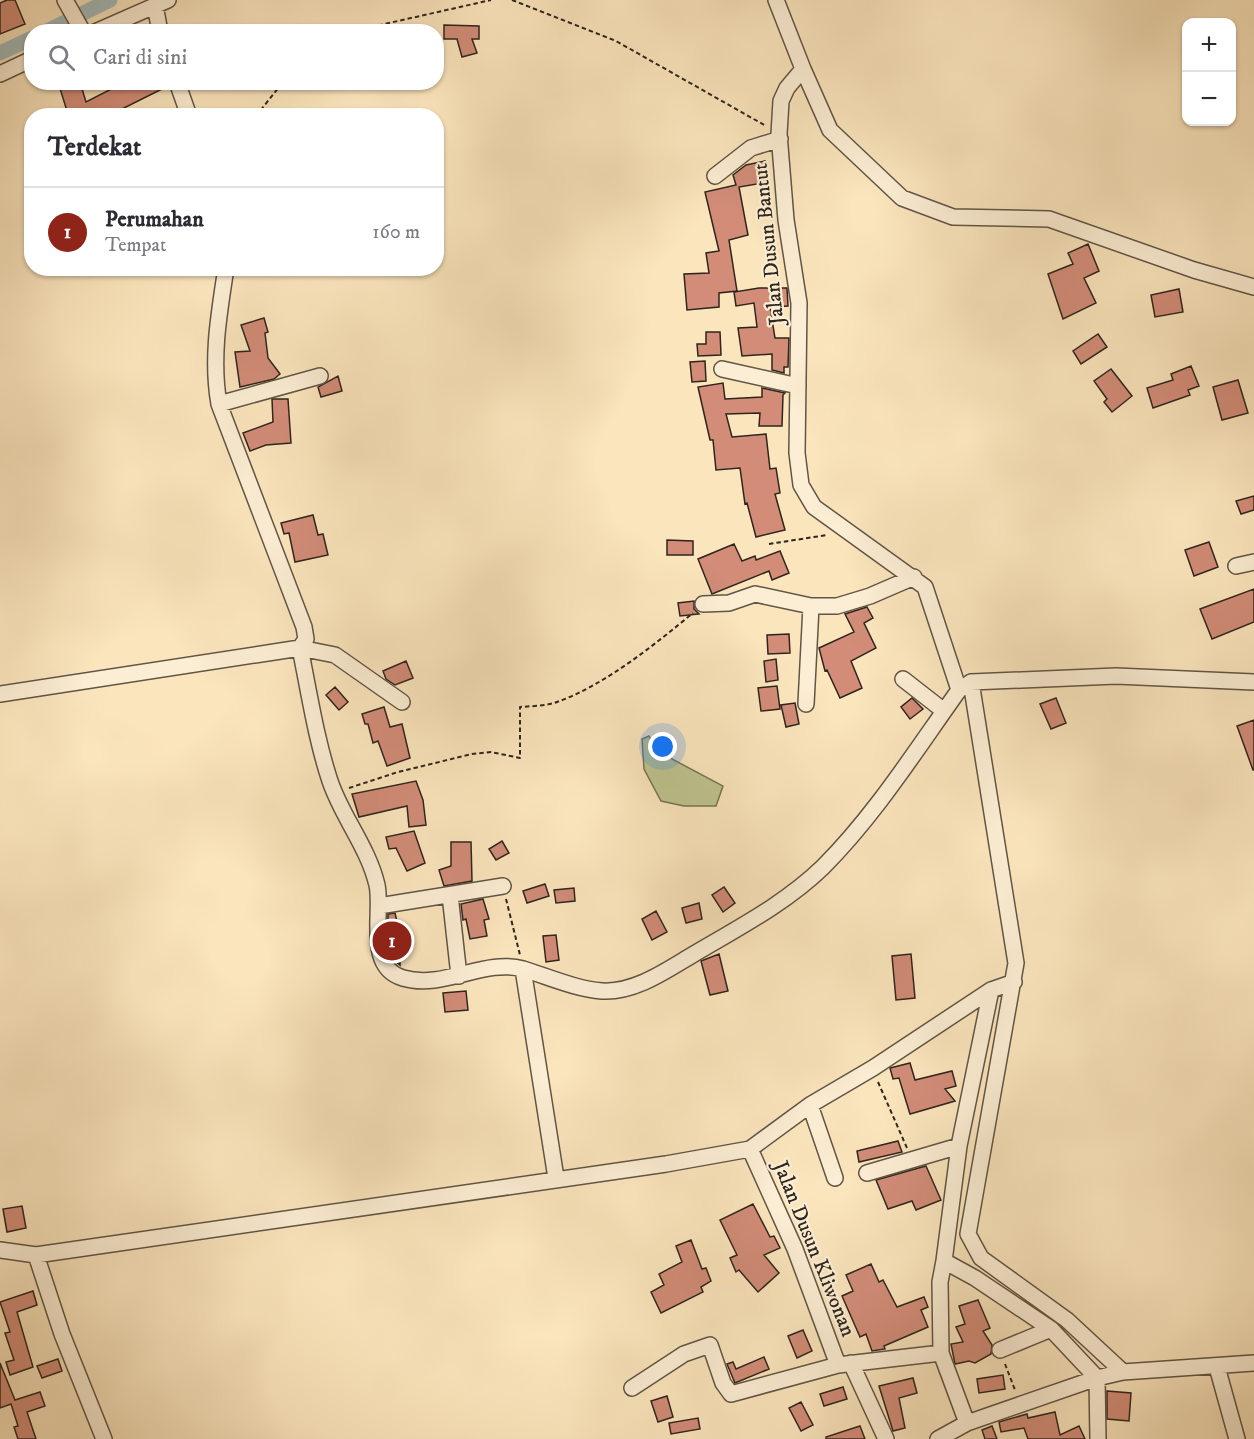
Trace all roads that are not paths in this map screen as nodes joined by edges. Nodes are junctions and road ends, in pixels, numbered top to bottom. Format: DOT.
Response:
graph roads {
  1 [pos="776,0"];
  2 [pos="161,3"];
  3 [pos="113,24"];
  4 [pos="160,24"];
  5 [pos="24,63"];
  6 [pos="803,69"];
  7 [pos="0,74"];
  8 [pos="180,90"];
  9 [pos="186,108"];
  10 [pos="779,136"];
  11 [pos="715,176"];
  12 [pos="225,276"];
  13 [pos="1254,287"];
  14 [pos="722,369"];
  15 [pos="320,376"];
  16 [pos="798,386"];
  17 [pos="219,404"];
  18 [pos="1254,562"];
  19 [pos="1236,566"];
  20 [pos="914,577"];
  21 [pos="703,604"];
  22 [pos="811,606"];
  23 [pos="300,648"];
  24 [pos="903,679"];
  25 [pos="1254,682"];
  26 [pos="965,686"];
  27 [pos="0,694"];
  28 [pos="402,702"];
  29 [pos="806,704"];
  30 [pos="944,711"];
  31 [pos="503,886"];
  32 [pos="450,894"];
  33 [pos="380,906"];
  34 [pos="523,969"];
  35 [pos="459,976"];
  36 [pos="1004,985"];
  37 [pos="810,1105"];
  38 [pos="959,1146"];
  39 [pos="750,1149"];
  40 [pos="867,1173"];
  41 [pos="556,1178"];
  42 [pos="835,1178"];
  43 [pos="0,1250"];
  44 [pos="36,1255"];
  45 [pos="944,1261"];
  46 [pos="1017,1283"];
  47 [pos="1008,1299"];
  48 [pos="1052,1329"];
  49 [pos="1000,1350"];
  50 [pos="941,1353"];
  51 [pos="844,1364"];
  52 [pos="1254,1364"];
  53 [pos="1217,1367"];
  54 [pos="1119,1373"];
  55 [pos="1097,1378"];
  56 [pos="632,1388"];
  57 [pos="967,1423"];
  58 [pos="101,1438"];
  59 [pos="886,1439"];
  60 [pos="938,1439"];
  61 [pos="1098,1439"];
  62 [pos="1237,1439"];
  1 -- 6 [label="street"];
  2 -- 3 [label="street"];
  2 -- 4 [label="street"];
  5 -- 7 [label="street"];
  6 -- 10 [label="street"];
  6 -- 13 [label="street"];
  8 -- 9 [label="street"];
  10 -- 11 [label="street"];
  10 -- 16 [label="street, Jalan Dusun Bantut"];
  12 -- 17 [label="street"];
  14 -- 16 [label="street"];
  15 -- 17 [label="street"];
  16 -- 20 [label="street, Jalan Dusun Bantut"];
  17 -- 23 [label="street"];
  18 -- 19 [label="street"];
  20 -- 22 [label="street"];
  20 -- 26 [label="street, Jalan Dusun Bantut"];
  21 -- 22 [label="street"];
  22 -- 29 [label="street"];
  23 -- 27 [label="street"];
  23 -- 28 [label="street"];
  23 -- 33 [label="street"];
  24 -- 30 [label="street"];
  25 -- 26 [label="street"];
  26 -- 30 [label="street"];
  26 -- 36 [label="street, Jalan Dusun Bantut"];
  30 -- 34 [label="street"];
  31 -- 32 [label="street"];
  32 -- 33 [label="street"];
  32 -- 35 [label="street"];
  33 -- 35 [label="street"];
  34 -- 35 [label="street"];
  34 -- 41 [label="street"];
  36 -- 37 [label="street"];
  36 -- 38 [label="street"];
  36 -- 46 [label="street"];
  37 -- 39 [label="street"];
  37 -- 42 [label="street"];
  38 -- 40 [label="street"];
  38 -- 45 [label="street"];
  39 -- 41 [label="street"];
  39 -- 51 [label="street, Jalan Dusun Kliwonan"];
  41 -- 44 [label="street"];
  43 -- 44 [label="street"];
  44 -- 58 [label="street"];
  45 -- 47 [label="street"];
  45 -- 50 [label="street"];
  46 -- 47 [label="street"];
  46 -- 54 [label="street"];
  47 -- 48 [label="street"];
  48 -- 49 [label="street"];
  48 -- 55 [label="street"];
  50 -- 51 [label="street"];
  50 -- 57 [label="street"];
  51 -- 56 [label="street"];
  51 -- 59 [label="street, Jalan Dusun Kliwonan"];
  52 -- 53 [label="street"];
  53 -- 54 [label="street"];
  53 -- 62 [label="street"];
  54 -- 55 [label="street"];
  55 -- 57 [label="street"];
  55 -- 61 [label="street"];
  57 -- 60 [label="street"];
}
